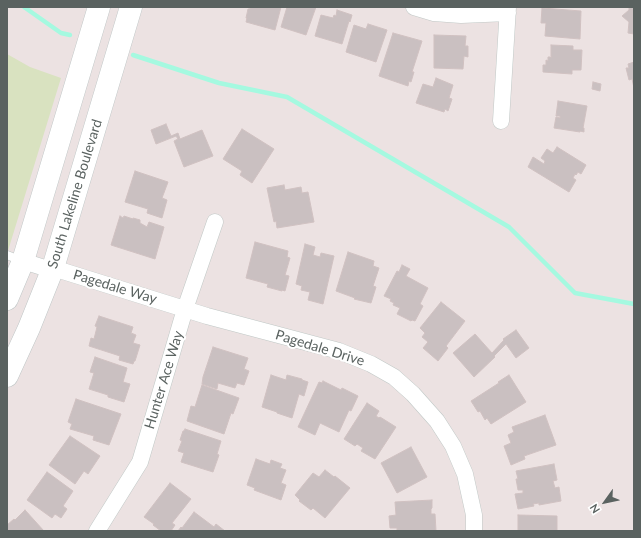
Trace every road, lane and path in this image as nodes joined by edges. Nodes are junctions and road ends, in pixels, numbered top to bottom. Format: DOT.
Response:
graph roads {
  1 [pos="99,7"];
  2 [pos="131,7"];
  3 [pos="414,7"];
  4 [pos="508,10"];
  5 [pos="501,121"];
  6 [pos="215,222"];
  7 [pos="15,258"];
  8 [pos="53,268"];
  9 [pos="7,299"];
  10 [pos="185,309"];
  11 [pos="7,376"];
  12 [pos="98,531"];
  13 [pos="474,531"];
  1 -- 7 [label="main road"];
  2 -- 8 [label="main road, South Lakeline Boulevard"];
  3 -- 4 [label="street"];
  4 -- 5 [label="street"];
  6 -- 10 [label="street, Hunter Ace Way"];
  7 -- 8 [label="street, Pagedale Way"];
  7 -- 9 [label="main road"];
  8 -- 10 [label="street, Pagedale Way"];
  8 -- 11 [label="main road, South Lakeline Boulevard"];
  10 -- 12 [label="street, Hunter Ace Way"];
  10 -- 13 [label="street, Pagedale Drive"];
}
